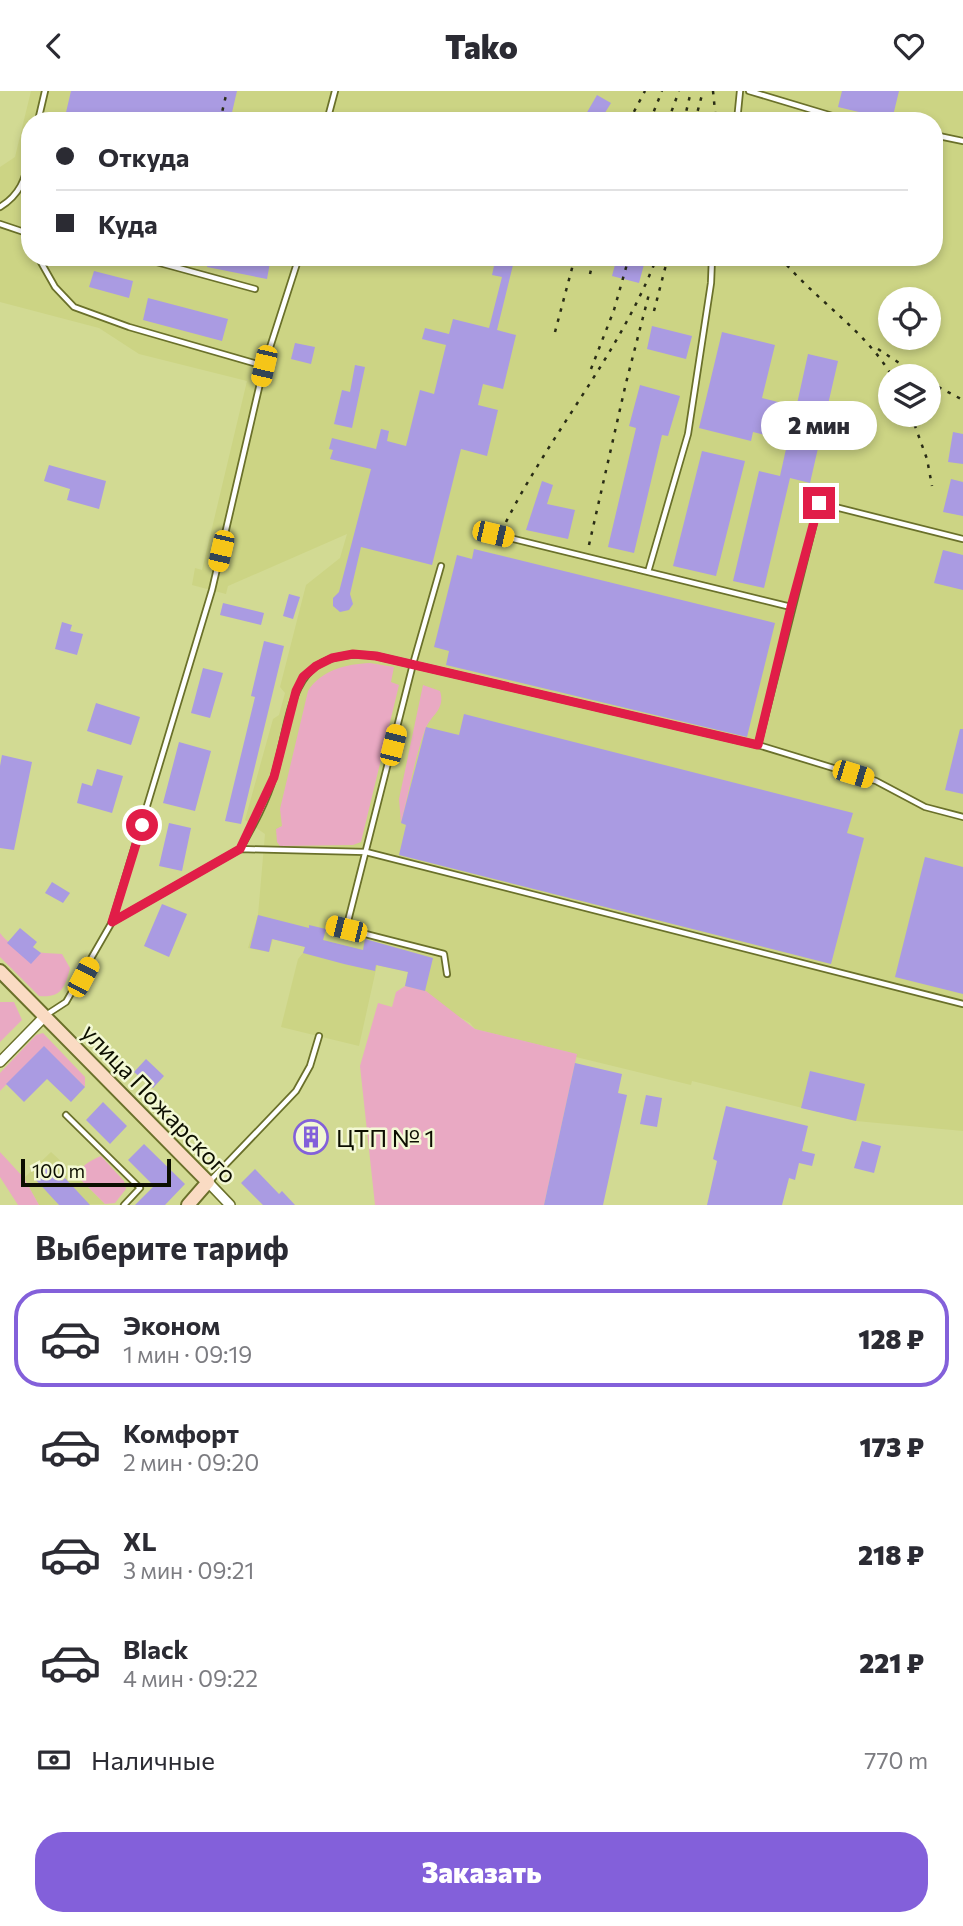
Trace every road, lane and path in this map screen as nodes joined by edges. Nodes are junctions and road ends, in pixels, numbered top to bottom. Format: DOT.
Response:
graph roads {
  1 [pos="45,91"];
  2 [pos="335,91"];
  3 [pos="740,91"];
  4 [pos="749,91"];
  5 [pos="40,112"];
  6 [pos="329,112"];
  7 [pos="738,112"];
  8 [pos="819,112"];
  9 [pos="943,137"];
  10 [pos="963,141"];
  11 [pos="21,186"];
  12 [pos="0,207"];
  13 [pos="0,224"];
  14 [pos="21,230"];
  15 [pos="43,266"];
  16 [pos="171,266"];
  17 [pos="297,266"];
  18 [pos="712,266"];
  19 [pos="255,289"];
  20 [pos="264,366"];
  21 [pos="493,534"];
  22 [pos="963,539"];
  23 [pos="441,566"];
  24 [pos="648,572"];
  25 [pos="791,607"];
  26 [pos="413,664"];
  27 [pos="758,745"];
  28 [pos="963,817"];
  29 [pos="240,849"];
  30 [pos="366,852"];
  31 [pos="112,922"];
  32 [pos="330,925"];
  33 [pos="346,929"];
  34 [pos="0,971"];
  35 [pos="447,974"];
  36 [pos="963,1004"];
  37 [pos="45,1016"];
  38 [pos="319,1036"];
  39 [pos="0,1062"];
  40 [pos="66,1115"];
  41 [pos="208,1182"];
  42 [pos="124,1205"];
  43 [pos="188,1205"];
  44 [pos="230,1205"];
  1 -- 5 [label="lane"];
  2 -- 6 [label="lane"];
  3 -- 7 [label="lane"];
  4 -- 8 [label="lane"];
  9 -- 10 [label="lane"];
  11 -- 12 [label="lane"];
  13 -- 14 [label="lane"];
  15 -- 20 [label="lane"];
  16 -- 19 [label="lane"];
  17 -- 20 [label="lane"];
  18 -- 24 [label="lane"];
  20 -- 31 [label="lane"];
  21 -- 24 [label="lane"];
  22 -- 25 [label="lane"];
  23 -- 26 [label="lane"];
  24 -- 25 [label="lane"];
  25 -- 27 [label="lane"];
  26 -- 27 [label="lane"];
  26 -- 29 [label="lane"];
  26 -- 30 [label="lane"];
  27 -- 28 [label="lane"];
  29 -- 30 [label="lane"];
  29 -- 31 [label="lane"];
  30 -- 33 [label="lane"];
  30 -- 36 [label="lane"];
  31 -- 37 [label="lane"];
  32 -- 33 [label="lane"];
  33 -- 35 [label="lane"];
  34 -- 37 [label="street, улица Пожарского"];
  37 -- 39 [label="street"];
  37 -- 41 [label="street, улица Пожарского"];
  38 -- 41 [label="lane"];
  40 -- 42 [label="lane"];
  41 -- 43 [label="street"];
  41 -- 44 [label="street, улица Пожарского"];
}
